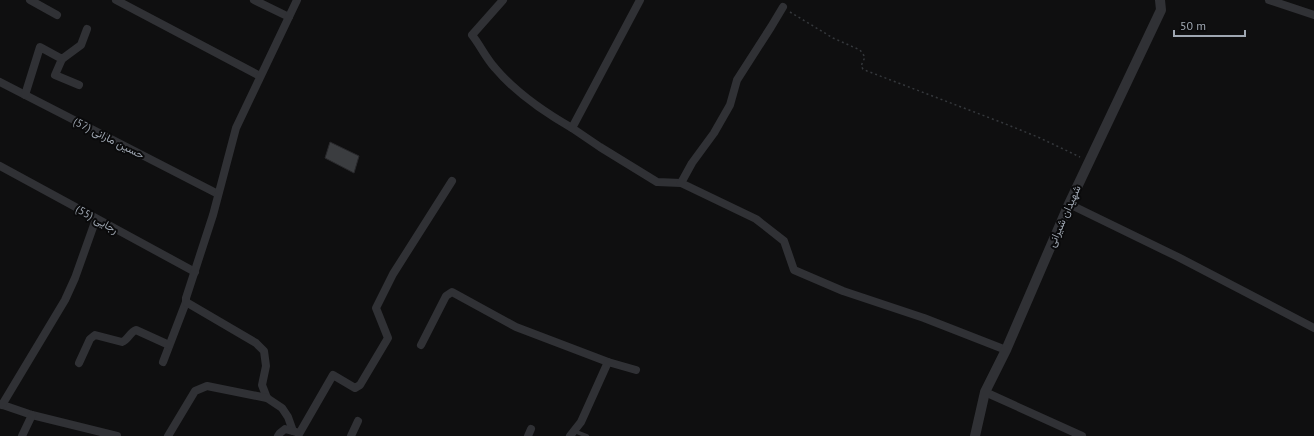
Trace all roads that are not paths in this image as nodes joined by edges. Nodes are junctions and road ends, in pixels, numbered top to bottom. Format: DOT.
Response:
graph roads {
  1 [pos="30,0"];
  2 [pos="116,0"];
  3 [pos="254,0"];
  4 [pos="297,0"];
  5 [pos="503,0"];
  6 [pos="640,0"];
  7 [pos="1160,0"];
  8 [pos="1269,0"];
  9 [pos="783,6"];
  10 [pos="57,14"];
  11 [pos="1314,15"];
  12 [pos="289,17"];
  13 [pos="87,29"];
  14 [pos="62,59"];
  15 [pos="260,76"];
  16 [pos="0,82"];
  17 [pos="79,85"];
  18 [pos="25,95"];
  19 [pos="572,128"];
  20 [pos="0,166"];
  21 [pos="452,181"];
  22 [pos="681,183"];
  23 [pos="218,194"];
  24 [pos="1069,204"];
  25 [pos="96,219"];
  26 [pos="195,272"];
  27 [pos="186,302"];
  28 [pos="1314,328"];
  29 [pos="169,345"];
  30 [pos="421,345"];
  31 [pos="1006,350"];
  32 [pos="163,362"];
  33 [pos="608,362"];
  34 [pos="80,363"];
  35 [pos="636,370"];
  36 [pos="985,392"];
  37 [pos="267,398"];
  38 [pos="1,404"];
  39 [pos="32,415"];
  40 [pos="358,421"];
  41 [pos="298,434"];
  42 [pos="572,434"];
  43 [pos="22,436"];
  44 [pos="117,436"];
  45 [pos="168,436"];
  46 [pos="278,436"];
  47 [pos="351,436"];
  48 [pos="587,436"];
  49 [pos="974,436"];
  50 [pos="1082,436"];
  1 -- 10 [label="street"];
  2 -- 15 [label="street"];
  3 -- 12 [label="street"];
  4 -- 12 [label="street"];
  5 -- 19 [label="street"];
  6 -- 19 [label="street"];
  7 -- 24 [label="street, شهیدان شیرانی"];
  8 -- 11 [label="street"];
  9 -- 22 [label="street"];
  12 -- 15 [label="street"];
  13 -- 14 [label="street"];
  14 -- 17 [label="street"];
  14 -- 18 [label="street"];
  15 -- 23 [label="street"];
  16 -- 18 [label="street, حسین مارانی (57)"];
  18 -- 23 [label="street, حسین مارانی (57)"];
  19 -- 22 [label="street"];
  20 -- 25 [label="street, رجایی (55)"];
  21 -- 41 [label="street"];
  22 -- 31 [label="street"];
  23 -- 26 [label="street"];
  24 -- 28 [label="street"];
  24 -- 31 [label="street, شهیدان شیرانی"];
  25 -- 26 [label="street, رجایی (55)"];
  25 -- 38 [label="street"];
  26 -- 27 [label="street"];
  27 -- 29 [label="street"];
  27 -- 37 [label="street"];
  29 -- 32 [label="street"];
  29 -- 34 [label="street"];
  30 -- 33 [label="street"];
  31 -- 36 [label="street, شهیدان شیرانی"];
  33 -- 35 [label="street"];
  33 -- 42 [label="street"];
  36 -- 49 [label="street, شهیدان شیرانی"];
  36 -- 50 [label="street"];
  37 -- 41 [label="street"];
  37 -- 45 [label="street"];
  38 -- 39 [label="street"];
  39 -- 43 [label="street"];
  39 -- 44 [label="street"];
  40 -- 47 [label="street"];
  41 -- 46 [label="street"];
  42 -- 48 [label="lane"];
}
